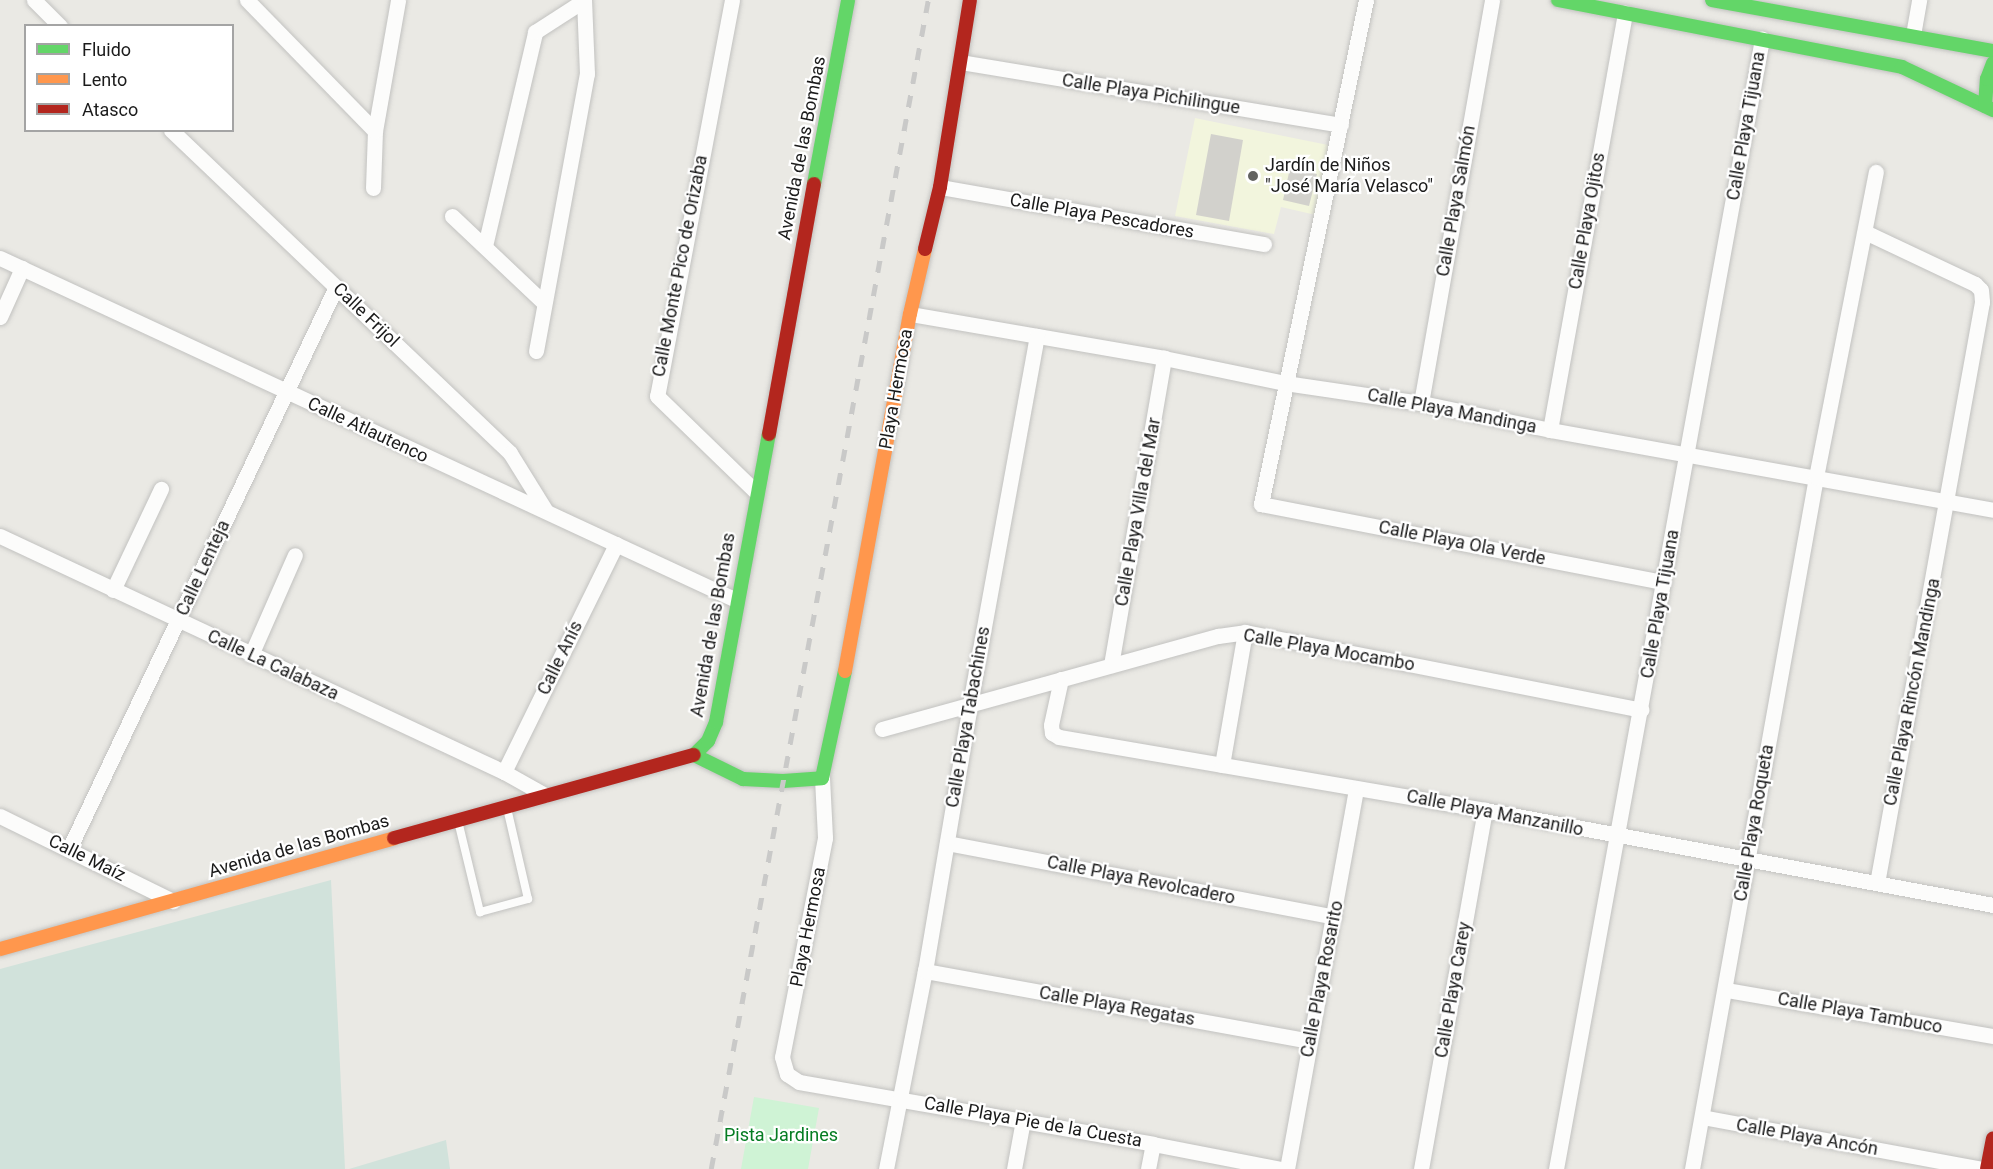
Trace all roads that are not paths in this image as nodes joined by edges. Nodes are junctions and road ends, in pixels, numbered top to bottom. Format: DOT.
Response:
graph roads {
  1 [pos="34,0"];
  2 [pos="247,0"];
  3 [pos="398,0"];
  4 [pos="732,0"];
  5 [pos="848,0"];
  6 [pos="970,0"];
  7 [pos="1366,0"];
  8 [pos="1492,0"];
  9 [pos="1558,0"];
  10 [pos="1712,0"];
  11 [pos="1919,0"];
  12 [pos="583,1"];
  13 [pos="1787,7"];
  14 [pos="264,8"];
  15 [pos="1625,13"];
  16 [pos="58,24"];
  17 [pos="1913,35"];
  18 [pos="1762,39"];
  19 [pos="1993,51"];
  20 [pos="961,62"];
  21 [pos="1993,63"];
  22 [pos="1989,108"];
  23 [pos="1341,125"];
  24 [pos="375,130"];
  25 [pos="173,132"];
  26 [pos="1876,172"];
  27 [pos="940,187"];
  28 [pos="373,188"];
  29 [pos="452,216"];
  30 [pos="1865,232"];
  31 [pos="1264,244"];
  32 [pos="485,246"];
  33 [pos="0,258"];
  34 [pos="22,268"];
  35 [pos="336,287"];
  36 [pos="543,302"];
  37 [pos="910,314"];
  38 [pos="0,317"];
  39 [pos="1037,336"];
  40 [pos="536,351"];
  41 [pos="1164,358"];
  42 [pos="1285,382"];
  43 [pos="285,391"];
  44 [pos="1421,403"];
  45 [pos="1550,430"];
  46 [pos="1686,454"];
  47 [pos="1816,477"];
  48 [pos="161,489"];
  49 [pos="756,492"];
  50 [pos="1948,501"];
  51 [pos="1993,510"];
  52 [pos="546,511"];
  53 [pos="0,537"];
  54 [pos="616,544"];
  55 [pos="295,555"];
  56 [pos="1664,582"];
  57 [pos="113,590"];
  58 [pos="736,600"];
  59 [pos="179,621"];
  60 [pos="1245,632"];
  61 [pos="251,655"];
  62 [pos="1111,665"];
  63 [pos="1061,679"];
  64 [pos="969,704"];
  65 [pos="1641,710"];
  66 [pos="882,729"];
  67 [pos="694,755"];
  68 [pos="1222,765"];
  69 [pos="504,772"];
  70 [pos="822,778"];
  71 [pos="1356,788"];
  72 [pos="545,795"];
  73 [pos="506,806"];
  74 [pos="1485,810"];
  75 [pos="0,816"];
  76 [pos="457,820"];
  77 [pos="1617,836"];
  78 [pos="947,843"];
  79 [pos="69,849"];
  80 [pos="1746,860"];
  81 [pos="1877,883"];
  82 [pos="173,901"];
  83 [pos="1993,905"];
  84 [pos="1334,917"];
  85 [pos="0,950"];
  86 [pos="925,970"];
  87 [pos="1726,990"];
  88 [pos="1993,1036"];
  89 [pos="1310,1041"];
  90 [pos="787,1074"];
  91 [pos="899,1098"];
  92 [pos="1702,1118"];
  93 [pos="1023,1120"];
  94 [pos="1993,1139"];
  95 [pos="1153,1144"];
  96 [pos="886,1169"];
  97 [pos="1014,1169"];
  98 [pos="1148,1169"];
  99 [pos="1282,1169"];
  100 [pos="1287,1169"];
  101 [pos="1421,1169"];
  102 [pos="1556,1169"];
  103 [pos="1692,1169"];
  104 [pos="1985,1169"];
  1 -- 16 [label="street"];
  2 -- 14 [label="street"];
  3 -- 24 [label="street"];
  4 -- 49 [label="street, Calle Monte Pico de Orizaba"];
  5 -- 49 [label="main road, Avenida de las Bombas"];
  6 -- 20 [label="main road, Playa Hermosa"];
  7 -- 23 [label="street"];
  8 -- 44 [label="street, Calle Playa Salmón"];
  9 -- 15 [label="main road"];
  10 -- 13 [label="main road"];
  11 -- 17 [label="street"];
  12 -- 32 [label="street"];
  12 -- 36 [label="street"];
  13 -- 17 [label="main road"];
  14 -- 24 [label="street"];
  15 -- 18 [label="main road"];
  15 -- 45 [label="street, Calle Playa Ojitos"];
  17 -- 19 [label="main road"];
  18 -- 22 [label="main road"];
  18 -- 46 [label="street, Calle Playa Tijuana"];
  20 -- 23 [label="street, Calle Playa Pichilingue"];
  20 -- 27 [label="main road, Playa Hermosa"];
  21 -- 22 [label="main road"];
  23 -- 42 [label="street"];
  24 -- 28 [label="street"];
  25 -- 35 [label="street, Calle Frijol"];
  26 -- 30 [label="street, Calle Playa Roqueta"];
  27 -- 31 [label="street, Calle Playa Pescadores"];
  27 -- 37 [label="main road, Playa Hermosa"];
  29 -- 32 [label="street"];
  30 -- 47 [label="street, Calle Playa Roqueta"];
  30 -- 50 [label="street, Calle Playa Rincón Mandinga"];
  32 -- 36 [label="street"];
  33 -- 34 [label="street, Calle Atlautenco"];
  34 -- 38 [label="street"];
  34 -- 43 [label="street, Calle Atlautenco"];
  35 -- 43 [label="street, Calle Lenteja"];
  35 -- 52 [label="street, Calle Frijol"];
  36 -- 40 [label="street"];
  37 -- 39 [label="street, Calle Playa Mandinga"];
  37 -- 70 [label="main road, Playa Hermosa"];
  39 -- 41 [label="street, Calle Playa Mandinga"];
  39 -- 64 [label="street, Calle Playa Tabachines"];
  41 -- 42 [label="street, Calle Playa Mandinga"];
  41 -- 62 [label="street, Calle Playa Villa del Mar"];
  42 -- 44 [label="street, Calle Playa Mandinga"];
  42 -- 56 [label="street, Calle Playa Ola Verde"];
  43 -- 52 [label="street, Calle Atlautenco"];
  43 -- 59 [label="street, Calle Lenteja"];
  44 -- 45 [label="street, Calle Playa Mandinga"];
  45 -- 46 [label="street, Calle Playa Mandinga"];
  46 -- 47 [label="street, Calle Playa Mandinga"];
  46 -- 56 [label="street, Calle Playa Tijuana"];
  47 -- 50 [label="street, Calle Playa Mandinga"];
  47 -- 80 [label="street, Calle Playa Roqueta"];
  48 -- 57 [label="street"];
  49 -- 58 [label="main road, Avenida de las Bombas"];
  50 -- 51 [label="street, Calle Playa Mandinga"];
  50 -- 81 [label="street, Calle Playa Rincón Mandinga"];
  52 -- 54 [label="street, Calle Atlautenco"];
  53 -- 57 [label="street, Calle La Calabaza"];
  54 -- 58 [label="street, Calle Atlautenco"];
  54 -- 69 [label="street, Calle Anís"];
  55 -- 61 [label="street"];
  56 -- 65 [label="street, Calle Playa Tijuana"];
  57 -- 59 [label="street, Calle La Calabaza"];
  58 -- 67 [label="main road, Avenida de las Bombas"];
  59 -- 61 [label="street, Calle La Calabaza"];
  59 -- 79 [label="street, Calle Lenteja"];
  60 -- 62 [label="street, Calle Playa Mocambo"];
  60 -- 65 [label="street, Calle Playa Mocambo"];
  60 -- 68 [label="street"];
  61 -- 69 [label="street, Calle La Calabaza"];
  62 -- 63 [label="street, Calle Playa Mocambo"];
  63 -- 64 [label="street, Calle Playa Mocambo"];
  63 -- 68 [label="street, Calle Playa Manzanillo"];
  64 -- 66 [label="street, Calle Playa Mocambo"];
  64 -- 78 [label="street, Calle Playa Tabachines"];
  65 -- 77 [label="street, Calle Playa Tijuana"];
  67 -- 70 [label="main road"];
  67 -- 72 [label="main road, Avenida de las Bombas"];
  68 -- 71 [label="street, Calle Playa Manzanillo"];
  69 -- 72 [label="street, Calle La Calabaza"];
  70 -- 90 [label="street, Playa Hermosa"];
  71 -- 74 [label="street, Calle Playa Manzanillo"];
  71 -- 84 [label="street, Calle Playa Rosarito"];
  72 -- 73 [label="main road, Avenida de las Bombas"];
  73 -- 76 [label="main road, Avenida de las Bombas"];
  73 -- 76 [label="lane"];
  74 -- 77 [label="street, Calle Playa Manzanillo"];
  74 -- 101 [label="street, Calle Playa Carey"];
  75 -- 79 [label="street, Calle Maíz"];
  76 -- 82 [label="main road, Avenida de las Bombas"];
  77 -- 80 [label="street, Calle Playa Manzanillo"];
  77 -- 102 [label="street, Calle Playa Tijuana"];
  78 -- 84 [label="street, Calle Playa Revolcadero"];
  78 -- 86 [label="street, Calle Playa Tabachines"];
  79 -- 82 [label="street, Calle Maíz"];
  80 -- 81 [label="street, Calle Playa Manzanillo"];
  80 -- 87 [label="street, Calle Playa Roqueta"];
  81 -- 83 [label="street, Calle Playa Manzanillo"];
  82 -- 85 [label="main road, Avenida de las Bombas"];
  84 -- 89 [label="street, Calle Playa Rosarito"];
  86 -- 89 [label="street, Calle Playa Regatas"];
  86 -- 91 [label="street, Calle Playa Tabachines"];
  87 -- 88 [label="street, Calle Playa Tambuco"];
  87 -- 92 [label="street, Calle Playa Roqueta"];
  89 -- 100 [label="street, Calle Playa Rosarito"];
  90 -- 91 [label="street, Calle Playa Pie de la Cuesta"];
  91 -- 93 [label="street, Calle Playa Pie de la Cuesta"];
  91 -- 96 [label="street, Calle Playa Tabachines"];
  92 -- 103 [label="street, Calle Playa Roqueta"];
  92 -- 104 [label="street, Calle Playa Ancón"];
  93 -- 95 [label="street, Calle Playa Pie de la Cuesta"];
  93 -- 97 [label="street"];
  94 -- 104 [label="main road"];
  95 -- 98 [label="street"];
  95 -- 99 [label="street, Calle Playa Pie de la Cuesta"];
}
